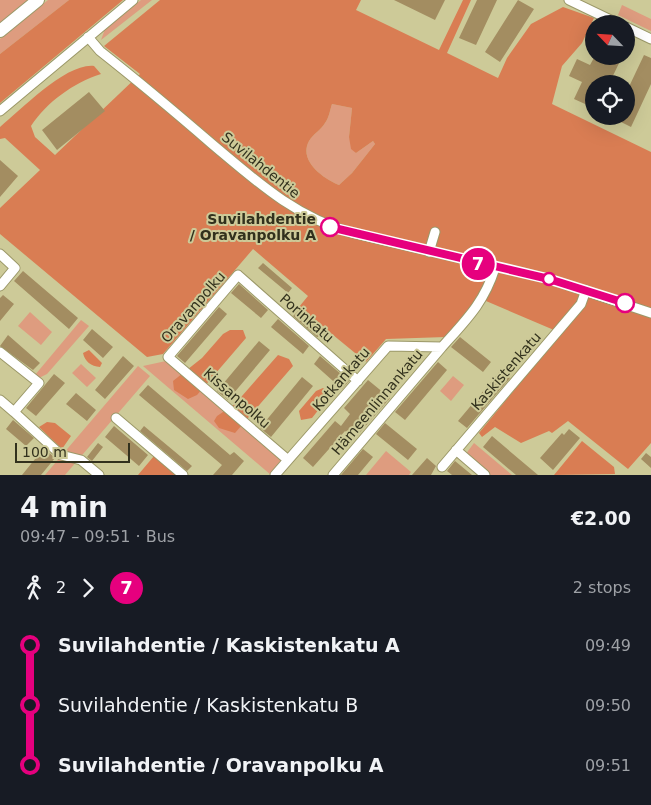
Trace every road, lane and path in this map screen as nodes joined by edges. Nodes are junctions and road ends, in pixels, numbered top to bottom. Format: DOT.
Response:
graph roads {
  1 [pos="38,0"];
  2 [pos="133,0"];
  3 [pos="569,0"];
  4 [pos="600,15"];
  5 [pos="0,30"];
  6 [pos="635,31"];
  7 [pos="88,37"];
  8 [pos="651,39"];
  9 [pos="0,111"];
  10 [pos="435,232"];
  11 [pos="429,252"];
  12 [pos="0,254"];
  13 [pos="495,268"];
  14 [pos="238,275"];
  15 [pos="0,286"];
  16 [pos="586,290"];
  17 [pos="651,313"];
  18 [pos="442,347"];
  19 [pos="0,352"];
  20 [pos="168,356"];
  21 [pos="358,380"];
  22 [pos="0,400"];
  23 [pos="14,412"];
  24 [pos="116,418"];
  25 [pos="456,450"];
  26 [pos="288,460"];
  27 [pos="442,467"];
  28 [pos="99,475"];
  29 [pos="183,475"];
  30 [pos="275,475"];
  31 [pos="333,475"];
  32 [pos="485,475"];
  1 -- 5 [label="highway"];
  2 -- 7 [label="street"];
  3 -- 4 [label="street"];
  6 -- 8 [label="street"];
  7 -- 9 [label="street"];
  7 -- 11 [label="street, Suvilahdentie"];
  10 -- 11 [label="street"];
  11 -- 13 [label="street, Suvilahdentie"];
  12 -- 15 [label="street"];
  13 -- 16 [label="street, Suvilahdentie"];
  13 -- 18 [label="street"];
  14 -- 20 [label="street, Oravanpolku"];
  14 -- 21 [label="street, Porinkatu"];
  16 -- 17 [label="street, Suvilahdentie"];
  16 -- 25 [label="street, Kaskistenkatu"];
  18 -- 21 [label="street, Kotkankatu"];
  18 -- 31 [label="street, Hämeenlinnankatu"];
  19 -- 23 [label="street"];
  20 -- 26 [label="street, Kissanpolku"];
  21 -- 26 [label="street, Kotkankatu"];
  22 -- 23 [label="street"];
  23 -- 28 [label="street"];
  24 -- 29 [label="street"];
  25 -- 27 [label="street, Kaskistenkatu"];
  25 -- 32 [label="street"];
  26 -- 30 [label="street, Kotkankatu"];
}
